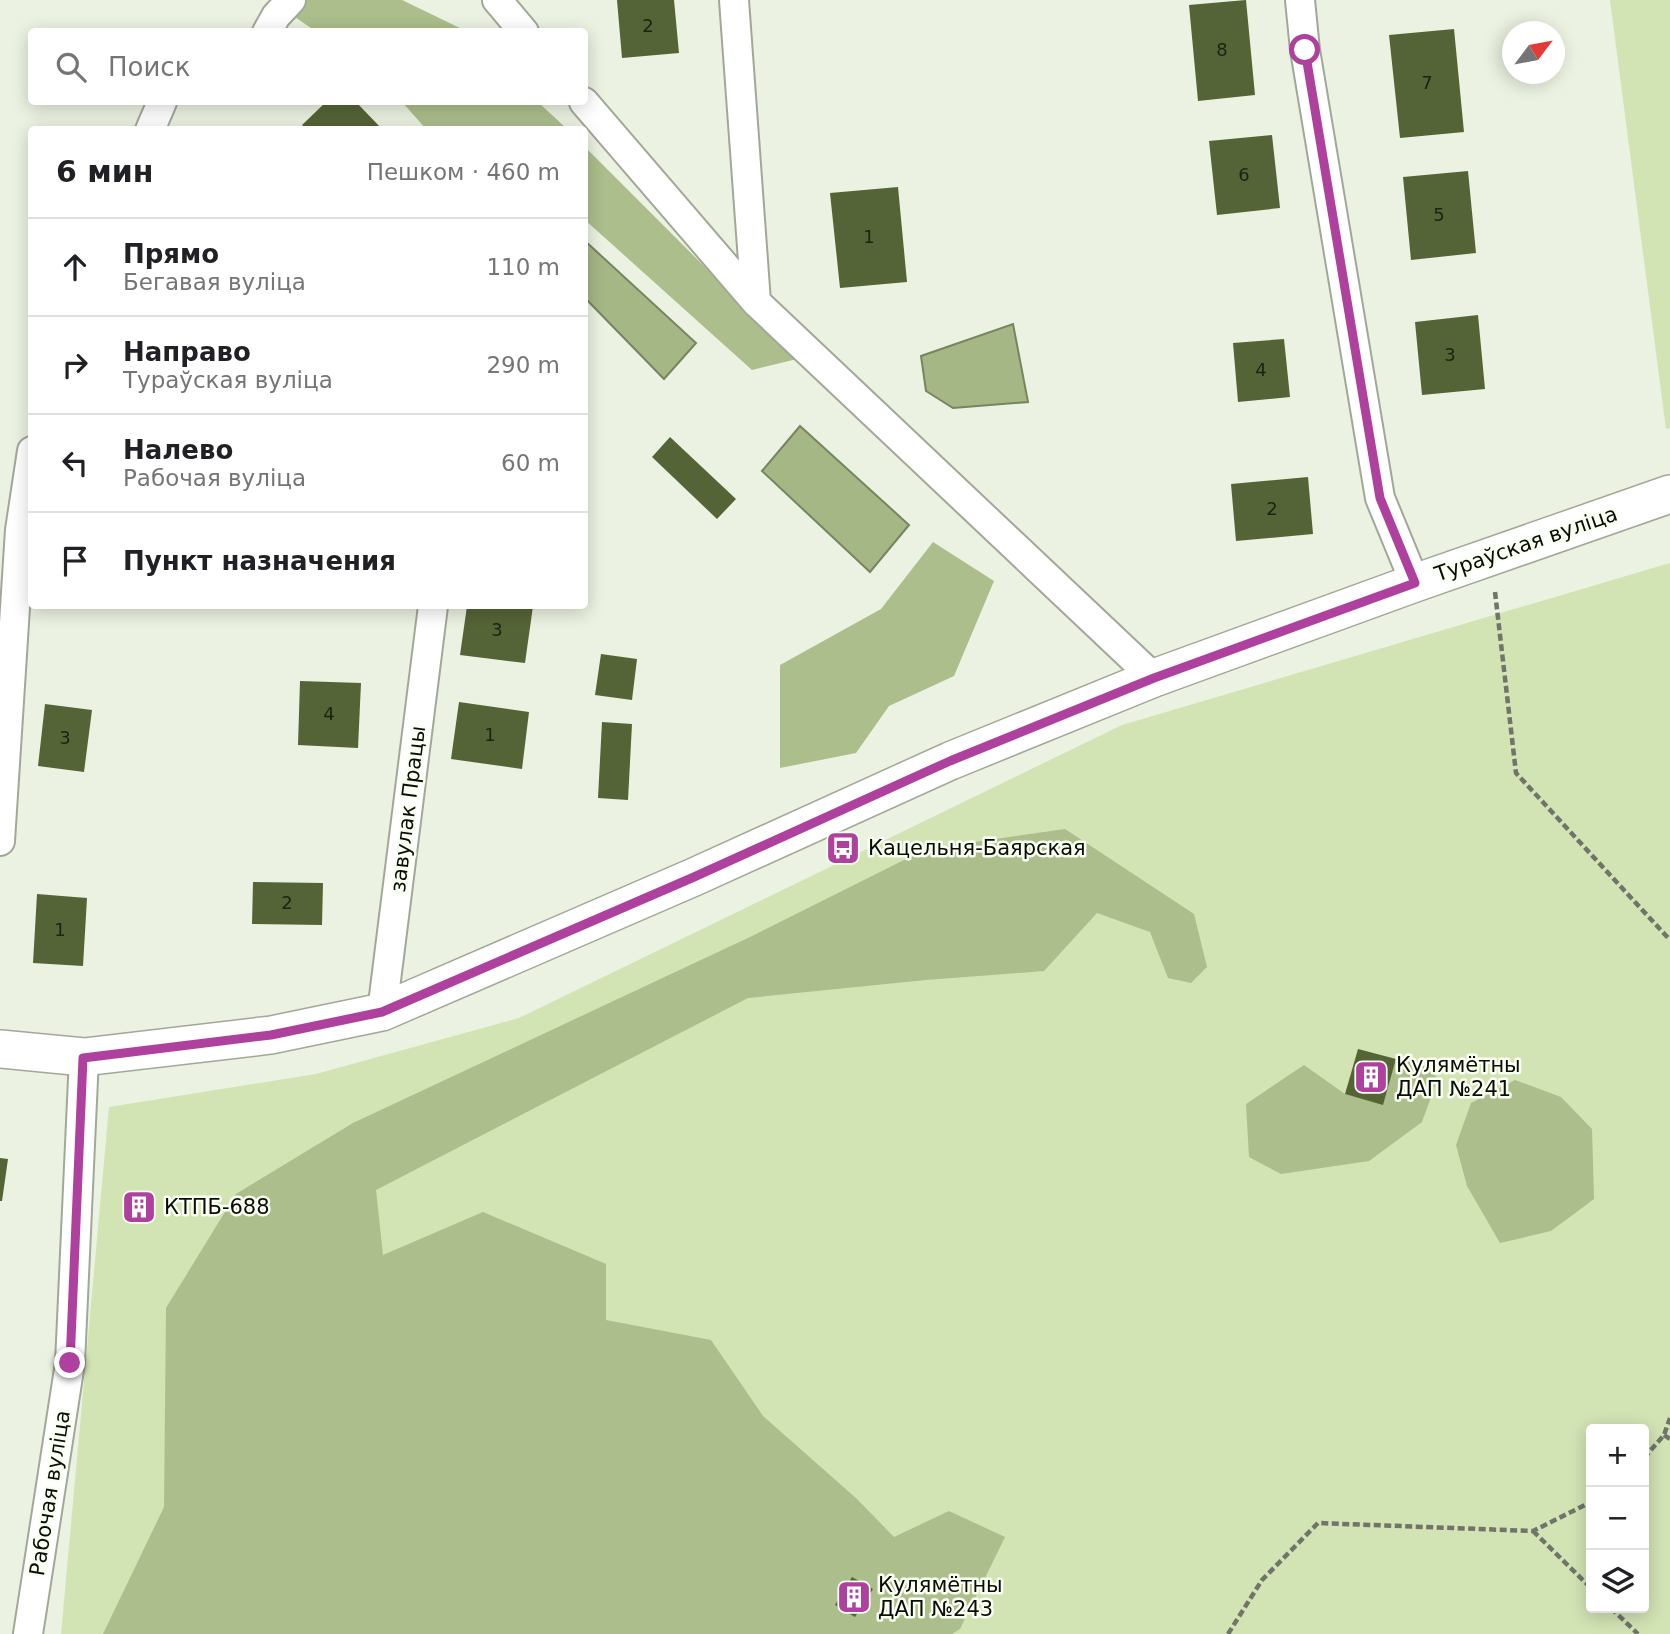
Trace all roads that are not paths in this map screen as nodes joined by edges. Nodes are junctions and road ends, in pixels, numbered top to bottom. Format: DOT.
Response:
graph roads {
  1 [pos="291,0"];
  2 [pos="498,0"];
  3 [pos="734,0"];
  4 [pos="1300,0"];
  5 [pos="269,28"];
  6 [pos="521,28"];
  7 [pos="161,105"];
  8 [pos="587,105"];
  9 [pos="152,126"];
  10 [pos="756,302"];
  11 [pos="28,477"];
  12 [pos="1670,494"];
  13 [pos="1415,583"];
  14 [pos="433,609"];
  15 [pos="1154,678"];
  16 [pos="0,841"];
  17 [pos="382,1012"];
  18 [pos="0,1049"];
  19 [pos="83,1058"];
  20 [pos="28,1634"];
  1 -- 5 [label="street"];
  2 -- 6 [label="street"];
  3 -- 10 [label="street"];
  4 -- 13 [label="street"];
  7 -- 9 [label="street"];
  8 -- 10 [label="street"];
  10 -- 15 [label="street"];
  11 -- 16 [label="street"];
  12 -- 13 [label="street, Тураўская вуліца"];
  13 -- 15 [label="street, Тураўская вуліца"];
  14 -- 17 [label="street, завулак Працы"];
  15 -- 17 [label="street, Тураўская вуліца"];
  17 -- 19 [label="street, Тураўская вуліца"];
  18 -- 19 [label="street, Тураўская вуліца"];
  19 -- 20 [label="street, Рабочая вуліца"];
}
